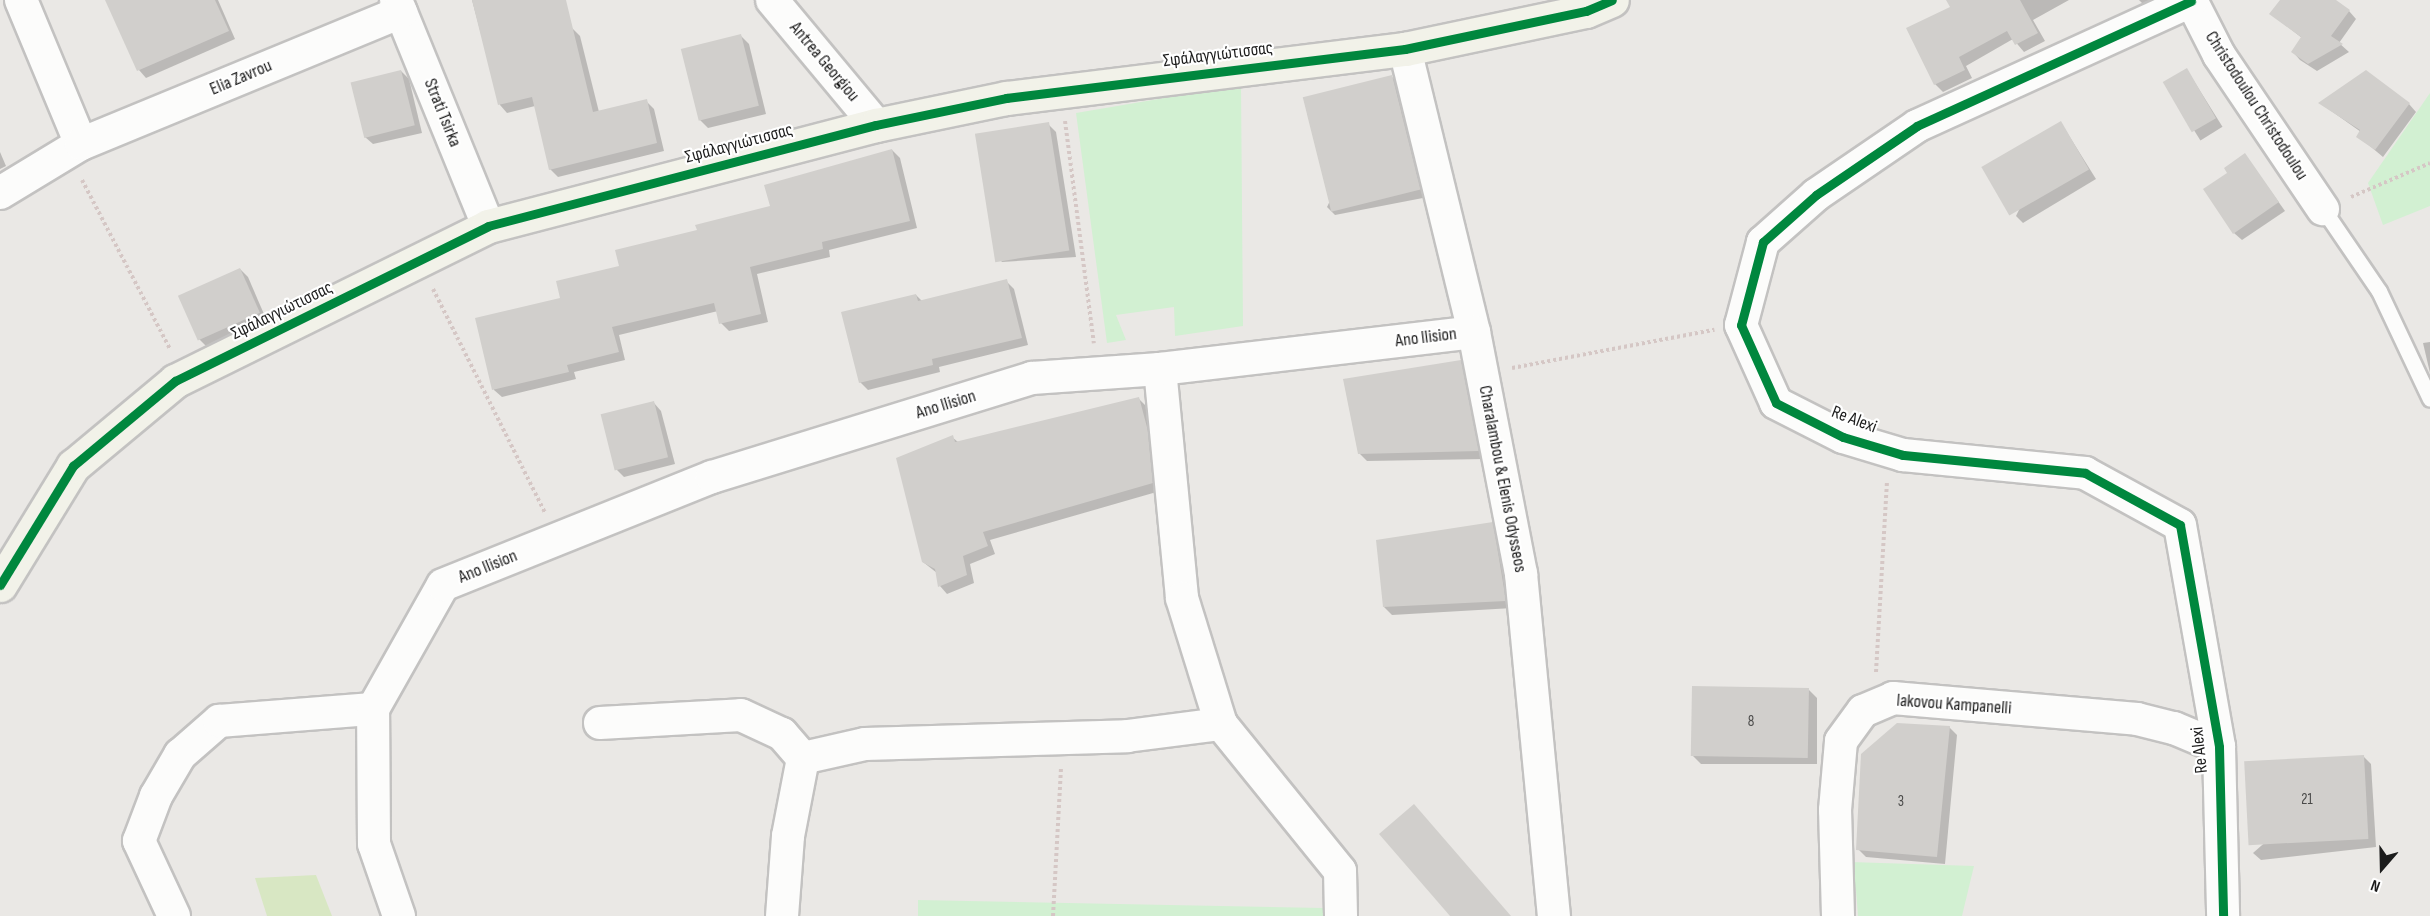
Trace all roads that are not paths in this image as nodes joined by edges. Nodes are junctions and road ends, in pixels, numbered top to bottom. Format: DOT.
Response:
graph roads {
  1 [pos="21,0"];
  2 [pos="772,0"];
  3 [pos="1612,0"];
  4 [pos="2191,1"];
  5 [pos="398,6"];
  6 [pos="1405,49"];
  7 [pos="876,125"];
  8 [pos="74,148"];
  9 [pos="0,193"];
  10 [pos="2324,209"];
  11 [pos="488,226"];
  12 [pos="1474,332"];
  13 [pos="1160,369"];
  14 [pos="2430,399"];
  15 [pos="0,585"];
  16 [pos="373,709"];
  17 [pos="600,723"];
  18 [pos="1221,724"];
  19 [pos="2219,747"];
  20 [pos="803,758"];
  21 [pos="174,916"];
  22 [pos="399,916"];
  23 [pos="782,916"];
  24 [pos="1341,916"];
  25 [pos="1554,916"];
  26 [pos="1838,916"];
  27 [pos="2223,916"];
  1 -- 8 [label="street"];
  2 -- 7 [label="street, Antrea Georgiou"];
  3 -- 6 [label="street, Σφάλαγγιώτισσας"];
  4 -- 10 [label="street, Christodoulou Christodoulou"];
  4 -- 19 [label="street, Re Alexi"];
  5 -- 8 [label="street, Elia Zavrou"];
  5 -- 11 [label="street, Strati Tsirka"];
  6 -- 7 [label="street, Σφάλαγγιώτισσας"];
  6 -- 12 [label="street, Charalambou & Elenis Odysseos"];
  7 -- 11 [label="street, Σφάλαγγιώτισσας"];
  8 -- 9 [label="street, Elia Zavrou"];
  10 -- 14 [label="lane"];
  11 -- 15 [label="street, Σφάλαγγιώτισσας"];
  12 -- 13 [label="street, Ano Ilision"];
  12 -- 25 [label="street, Charalambou & Elenis Odysseos"];
  13 -- 16 [label="street, Ano Ilision"];
  13 -- 18 [label="street"];
  16 -- 21 [label="street"];
  16 -- 22 [label="street"];
  17 -- 20 [label="street"];
  18 -- 20 [label="street"];
  18 -- 24 [label="street"];
  19 -- 26 [label="street, Iakovou Kampanelli"];
  19 -- 27 [label="street, Re Alexi"];
  20 -- 23 [label="street"];
}
